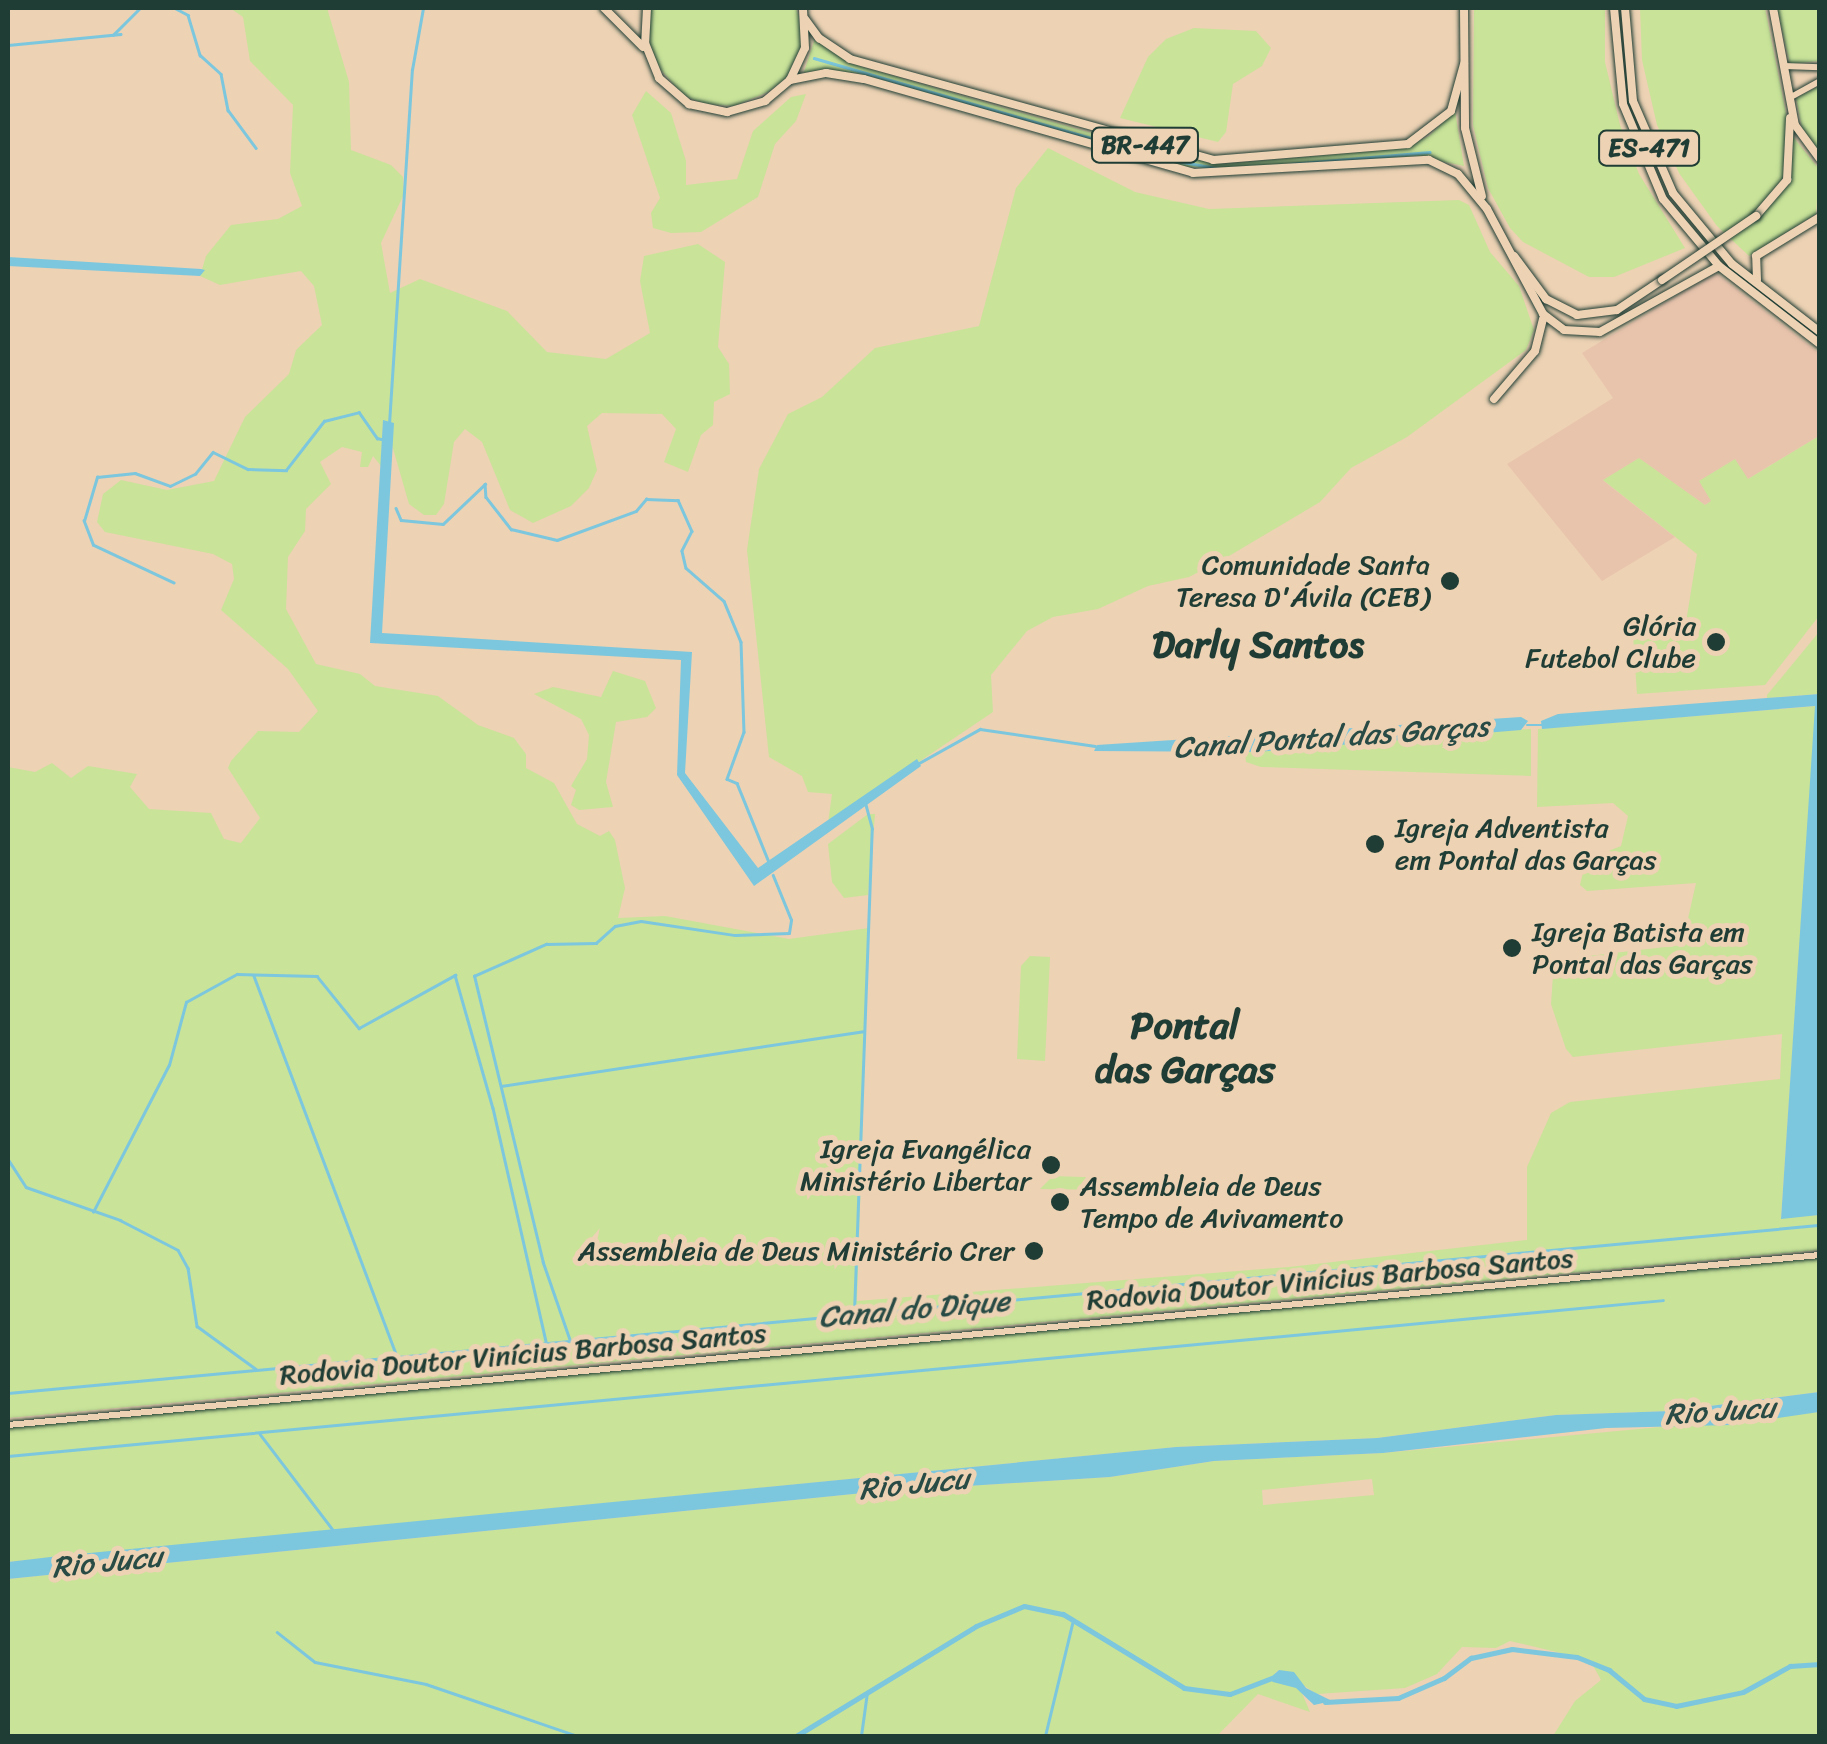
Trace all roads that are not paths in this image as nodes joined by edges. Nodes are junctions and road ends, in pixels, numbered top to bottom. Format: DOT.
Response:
graph roads {
  1 [pos="604,8"];
  2 [pos="647,8"];
  3 [pos="803,8"];
  4 [pos="1464,8"];
  5 [pos="1614,8"];
  6 [pos="1625,8"];
  7 [pos="1773,8"];
  8 [pos="806,18"];
  9 [pos="648,58"];
  10 [pos="1464,64"];
  11 [pos="1784,66"];
  12 [pos="1820,66"];
  13 [pos="790,80"];
  14 [pos="1820,81"];
  15 [pos="1790,98"];
  16 [pos="1820,159"];
  17 [pos="1487,209"];
  18 [pos="1818,219"];
  19 [pos="1502,240"];
  20 [pos="1757,256"];
  21 [pos="1732,264"];
  22 [pos="1719,266"];
  23 [pos="1757,283"];
  24 [pos="1543,314"];
  25 [pos="1820,332"];
  26 [pos="1820,344"];
  27 [pos="1494,399"];
  28 [pos="1820,1256"];
  29 [pos="8,1425"];
  1 -- 9 [label="main road, BR-447"];
  2 -- 9 [label="main road"];
  3 -- 8 [label="main road, BR-447"];
  4 -- 10 [label="main road, BR-447"];
  5 -- 22 [label="main road, ES-471"];
  6 -- 21 [label="main road, ES-471"];
  7 -- 11 [label="main road, BR-447"];
  8 -- 10 [label="main road, BR-447"];
  8 -- 13 [label="main road, BR-447"];
  9 -- 13 [label="main road, BR-447"];
  10 -- 17 [label="main road, BR-447"];
  11 -- 12 [label="main road"];
  11 -- 15 [label="main road, BR-447"];
  13 -- 17 [label="main road, BR-447"];
  14 -- 15 [label="main road"];
  15 -- 16 [label="main road"];
  15 -- 19 [label="main road, BR-447, bridge"];
  17 -- 19 [label="main road, BR-447"];
  18 -- 20 [label="main road"];
  19 -- 24 [label="main road, BR-447"];
  20 -- 21 [label="main road"];
  20 -- 23 [label="main road"];
  21 -- 23 [label="main road, ES-471"];
  22 -- 24 [label="main road"];
  22 -- 26 [label="main road, ES-471"];
  23 -- 25 [label="main road, ES-471"];
  24 -- 27 [label="main road"];
  28 -- 29 [label="main road, Rodovia Doutor Vinícius Barbosa Santos"];
}
